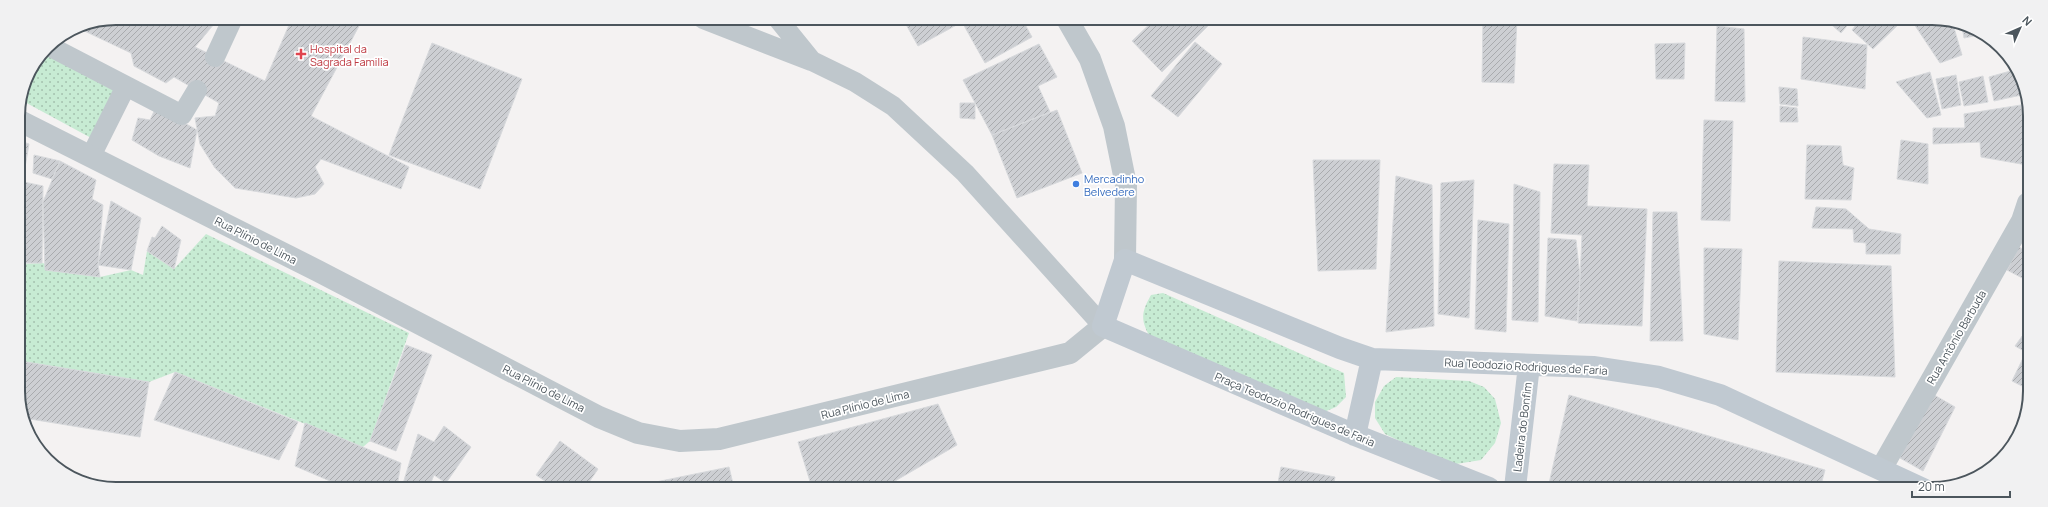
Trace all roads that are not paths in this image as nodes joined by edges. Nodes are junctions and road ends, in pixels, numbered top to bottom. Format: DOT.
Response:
graph roads {
  1 [pos="230,25"];
  2 [pos="719,25"];
  3 [pos="783,25"];
  4 [pos="1071,25"];
  5 [pos="55,49"];
  6 [pos="215,57"];
  7 [pos="812,61"];
  8 [pos="126,86"];
  9 [pos="197,90"];
  10 [pos="25,123"];
  11 [pos="91,156"];
  12 [pos="2023,218"];
  13 [pos="1125,260"];
  14 [pos="1103,326"];
  15 [pos="1372,359"];
  16 [pos="1529,365"];
  17 [pos="1355,436"];
  18 [pos="1881,469"];
  19 [pos="1474,482"];
  20 [pos="1516,482"];
  21 [pos="1908,482"];
  1 -- 6 [label="lane"];
  2 -- 7 [label="lane"];
  3 -- 7 [label="lane"];
  4 -- 13 [label="street"];
  5 -- 8 [label="lane"];
  7 -- 14 [label="lane"];
  8 -- 9 [label="lane"];
  8 -- 11 [label="lane"];
  10 -- 11 [label="street, Rua Plínio de Lima"];
  11 -- 14 [label="street, Rua Plínio de Lima"];
  12 -- 18 [label="street, Rua Antônio Barbuda"];
  13 -- 14 [label="street"];
  13 -- 15 [label="street, Rua Teodozio Rodrigues de Faria"];
  14 -- 17 [label="street, Praça Teodozio Rodrigues de Faria"];
  15 -- 16 [label="street, Rua Teodozio Rodrigues de Faria"];
  15 -- 17 [label="street"];
  16 -- 18 [label="street, Rua Teodozio Rodrigues de Faria"];
  16 -- 20 [label="street, Ladeira do Bonfim"];
  17 -- 19 [label="street, Praça Teodozio Rodrigues de Faria"];
  18 -- 21 [label="street, Rua Teodozio Rodrigues de Faria"];
}
